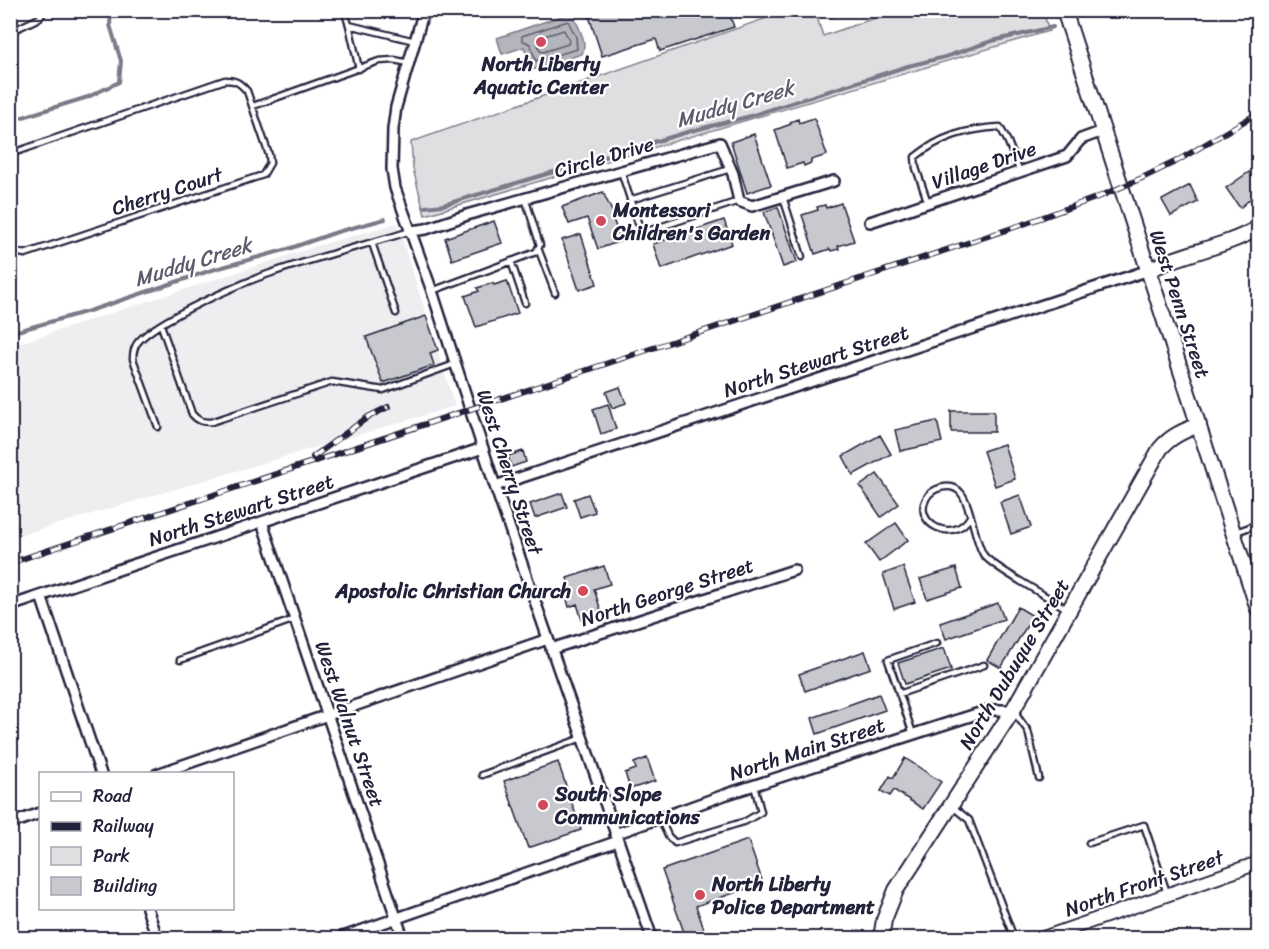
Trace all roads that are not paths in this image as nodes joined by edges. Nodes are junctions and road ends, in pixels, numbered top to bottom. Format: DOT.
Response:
graph roads {
  1 [pos="45,10"];
  2 [pos="344,10"];
  3 [pos="423,10"];
  4 [pos="839,10"];
  5 [pos="1064,10"];
  6 [pos="832,13"];
  7 [pos="349,25"];
  8 [pos="10,32"];
  9 [pos="415,41"];
  10 [pos="409,63"];
  11 [pos="359,69"];
  12 [pos="252,106"];
  13 [pos="1103,131"];
  14 [pos="10,154"];
  15 [pos="730,169"];
  16 [pos="621,171"];
  17 [pos="1020,172"];
  18 [pos="834,181"];
  19 [pos="783,197"];
  20 [pos="525,198"];
  21 [pos="630,200"];
  22 [pos="739,201"];
  23 [pos="928,203"];
  24 [pos="870,222"];
  25 [pos="1258,228"];
  26 [pos="411,231"];
  27 [pos="372,243"];
  28 [pos="538,248"];
  29 [pos="10,251"];
  30 [pos="802,257"];
  31 [pos="511,261"];
  32 [pos="1149,270"];
  33 [pos="432,291"];
  34 [pos="555,293"];
  35 [pos="525,303"];
  36 [pos="396,313"];
  37 [pos="161,325"];
  38 [pos="456,364"];
  39 [pos="1198,425"];
  40 [pos="158,427"];
  41 [pos="483,448"];
  42 [pos="495,486"];
  43 [pos="970,518"];
  44 [pos="262,522"];
  45 [pos="1258,525"];
  46 [pos="1234,533"];
  47 [pos="794,570"];
  48 [pos="1255,590"];
  49 [pos="41,596"];
  50 [pos="10,606"];
  51 [pos="1258,609"];
  52 [pos="1070,610"];
  53 [pos="295,619"];
  54 [pos="548,639"];
  55 [pos="937,643"];
  56 [pos="551,649"];
  57 [pos="180,660"];
  58 [pos="984,664"];
  59 [pos="899,694"];
  60 [pos="1013,710"];
  61 [pos="327,714"];
  62 [pos="913,734"];
  63 [pos="582,738"];
  64 [pos="100,772"];
  65 [pos="163,772"];
  66 [pos="482,775"];
  67 [pos="1040,778"];
  68 [pos="754,785"];
  69 [pos="951,805"];
  70 [pos="39,813"];
  71 [pos="660,818"];
  72 [pos="10,824"];
  73 [pos="617,838"];
  74 [pos="1089,843"];
  75 [pos="1258,863"];
  76 [pos="1168,895"];
  77 [pos="147,910"];
  78 [pos="397,919"];
  79 [pos="158,939"];
  80 [pos="340,939"];
  81 [pos="403,939"];
  82 [pos="652,939"];
  83 [pos="881,939"];
  84 [pos="1014,939"];
  85 [pos="1043,939"];
  1 -- 8 [label="lane"];
  2 -- 7 [label="lane"];
  3 -- 9 [label="street, West Cherry Street"];
  4 -- 6 [label="lane"];
  5 -- 13 [label="main road, West Penn Street"];
  7 -- 9 [label="lane"];
  7 -- 11 [label="lane"];
  9 -- 10 [label="street, West Cherry Street"];
  10 -- 11 [label="lane"];
  10 -- 26 [label="street, West Cherry Street"];
  11 -- 12 [label="lane"];
  12 -- 14 [label="lane, Cherry Court"];
  12 -- 29 [label="lane, Cherry Court"];
  13 -- 17 [label="street, Village Drive"];
  13 -- 32 [label="main road, West Penn Street"];
  15 -- 16 [label="street, Circle Drive"];
  15 -- 21 [label="lane"];
  15 -- 22 [label="street, Circle Drive"];
  16 -- 20 [label="street, Circle Drive"];
  16 -- 21 [label="lane"];
  17 -- 23 [label="street, Village Drive"];
  17 -- 23 [label="lane"];
  18 -- 19 [label="street"];
  19 -- 22 [label="street"];
  19 -- 30 [label="lane"];
  20 -- 26 [label="street, Circle Drive"];
  20 -- 28 [label="lane"];
  21 -- 22 [label="lane"];
  23 -- 24 [label="street, Village Drive"];
  25 -- 32 [label="main road"];
  26 -- 27 [label="lane"];
  26 -- 33 [label="street, West Cherry Street"];
  27 -- 36 [label="lane"];
  27 -- 37 [label="lane"];
  28 -- 31 [label="lane"];
  28 -- 34 [label="lane"];
  31 -- 33 [label="lane"];
  31 -- 35 [label="lane"];
  32 -- 39 [label="main road, West Penn Street"];
  32 -- 42 [label="street, North Stewart Street"];
  33 -- 38 [label="street, West Cherry Street"];
  37 -- 38 [label="lane"];
  37 -- 40 [label="lane"];
  38 -- 41 [label="street, West Cherry Street"];
  39 -- 46 [label="main road, West Penn Street"];
  39 -- 52 [label="main road, North Dubuque Street"];
  41 -- 42 [label="street, West Cherry Street"];
  41 -- 44 [label="street, North Stewart Street"];
  42 -- 54 [label="street, West Cherry Street"];
  43 -- 43 [label="lane"];
  43 -- 52 [label="lane"];
  44 -- 49 [label="street, North Stewart Street"];
  44 -- 53 [label="street, West Walnut Street"];
  45 -- 46 [label="lane"];
  46 -- 48 [label="main road, West Penn Street"];
  47 -- 56 [label="street, North George Street"];
  48 -- 51 [label="main road, West Penn Street"];
  49 -- 50 [label="street, North Stewart Street"];
  49 -- 64 [label="street"];
  52 -- 60 [label="main road, North Dubuque Street"];
  53 -- 57 [label="lane"];
  53 -- 61 [label="street, West Walnut Street"];
  54 -- 56 [label="street, West Cherry Street"];
  54 -- 61 [label="street"];
  55 -- 59 [label="lane"];
  56 -- 63 [label="street, West Cherry Street"];
  58 -- 59 [label="lane"];
  59 -- 62 [label="lane"];
  60 -- 62 [label="street, North Main Street"];
  60 -- 67 [label="lane"];
  60 -- 69 [label="main road, North Dubuque Street"];
  61 -- 65 [label="street"];
  61 -- 78 [label="street, West Walnut Street"];
  62 -- 68 [label="street, North Main Street"];
  63 -- 66 [label="lane"];
  63 -- 73 [label="street, West Cherry Street"];
  68 -- 71 [label="street, North Main Street"];
  68 -- 71 [label="lane"];
  69 -- 83 [label="main road, North Dubuque Street"];
  69 -- 84 [label="lane"];
  70 -- 72 [label="street"];
  71 -- 73 [label="street, North Main Street"];
  73 -- 78 [label="street, North Main Street"];
  73 -- 82 [label="street, West Cherry Street"];
  74 -- 76 [label="lane"];
  75 -- 76 [label="street, North Front Street"];
  76 -- 85 [label="street, North Front Street"];
  77 -- 79 [label="street"];
  78 -- 80 [label="street, North Main Street"];
  78 -- 81 [label="street, West Walnut Street"];
}
